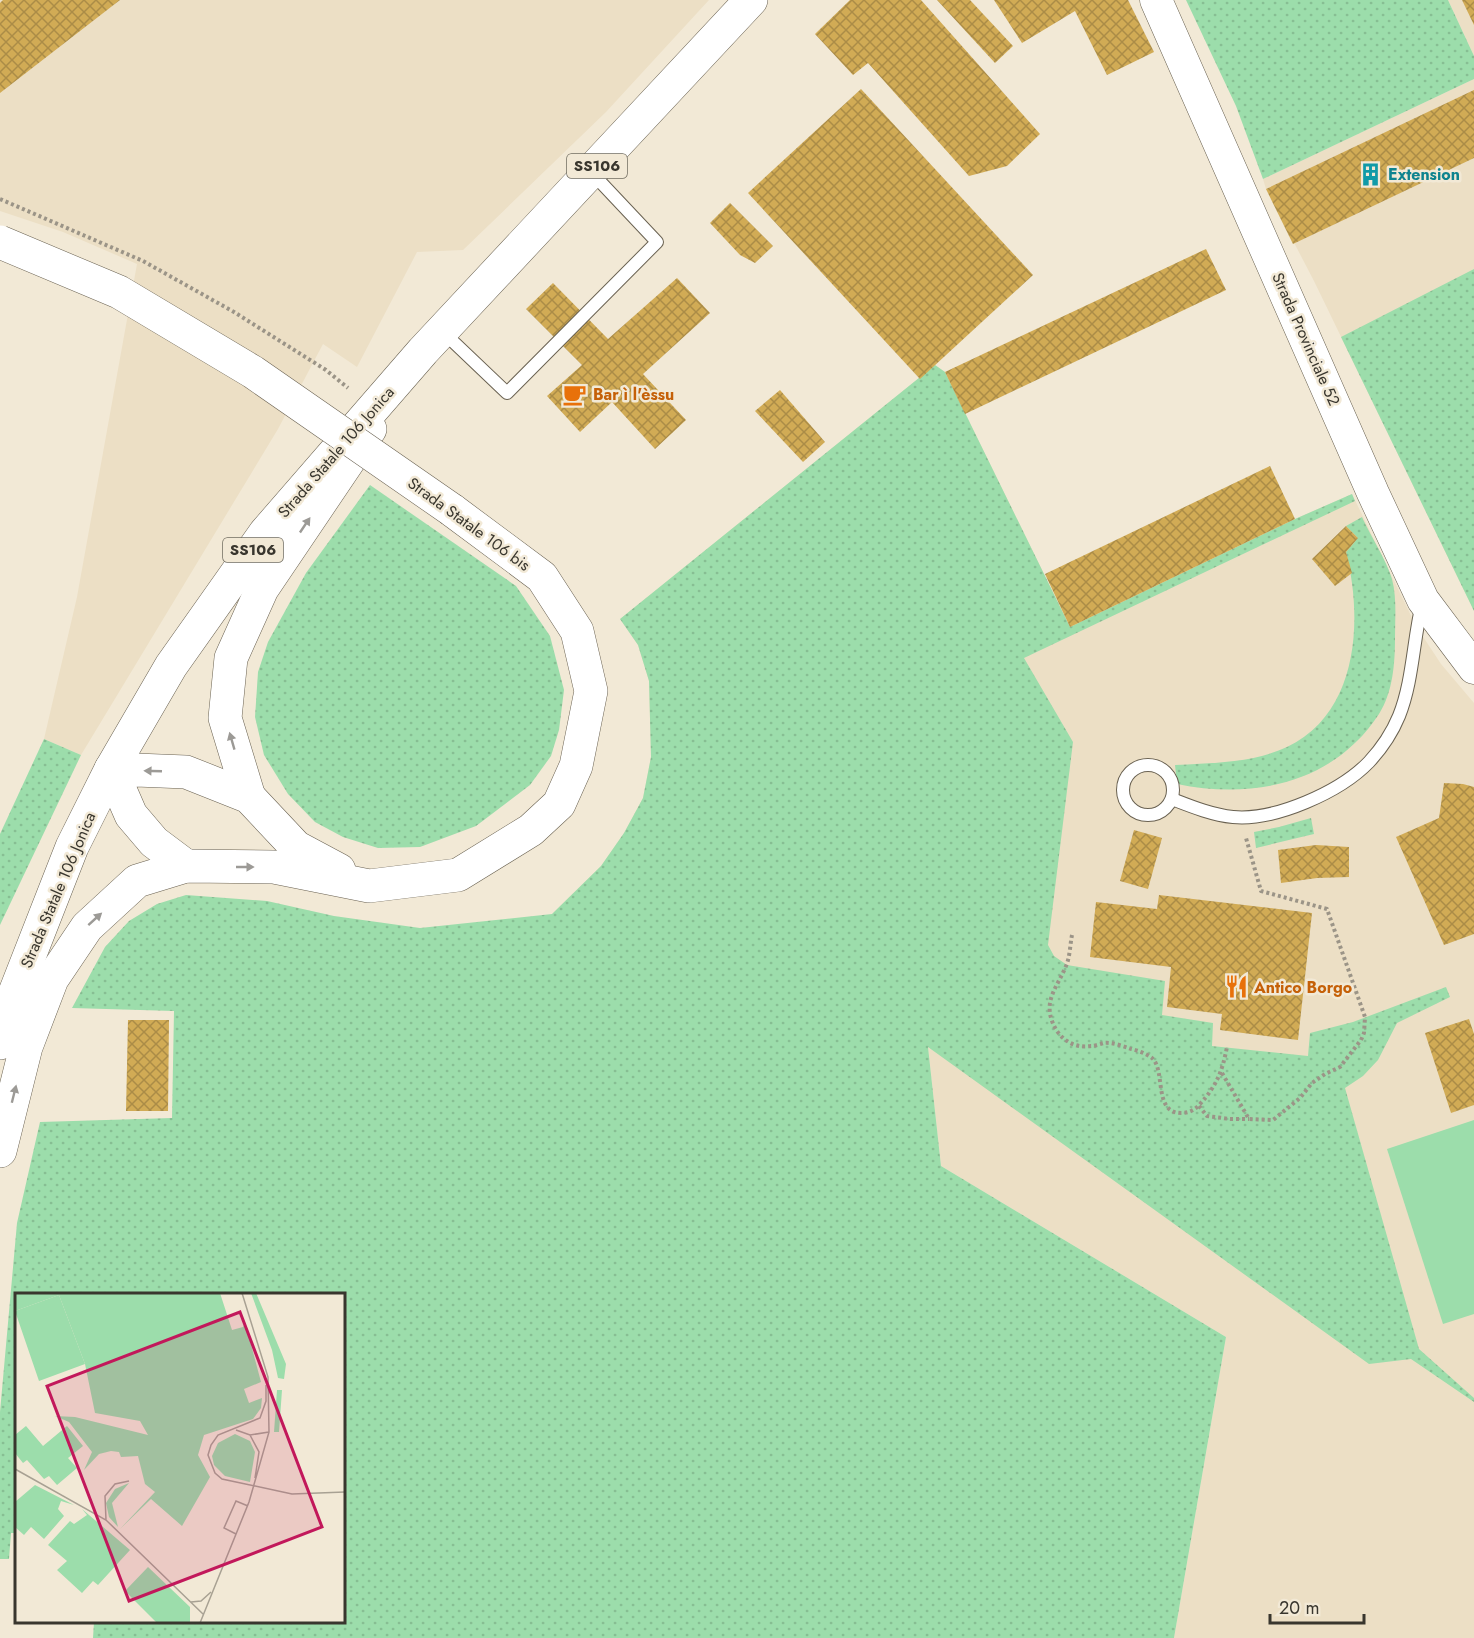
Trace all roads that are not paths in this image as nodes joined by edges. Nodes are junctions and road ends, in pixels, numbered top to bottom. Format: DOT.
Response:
graph roads {
  1 [pos="751,0"];
  2 [pos="1156,0"];
  3 [pos="591,172"];
  4 [pos="0,242"];
  5 [pos="432,341"];
  6 [pos="1423,600"];
  7 [pos="1474,668"];
  8 [pos="111,769"];
  9 [pos="249,797"];
  10 [pos="1172,799"];
  11 [pos="186,866"];
  12 [pos="369,886"];
  13 [pos="0,1043"];
  14 [pos="0,1151"];
  1 -- 3 [label="main road, Strada Statale 106 Jonica / SS106"];
  2 -- 6 [label="street, Strada Provinciale 52"];
  3 -- 5 [label="main road, Strada Statale 106 Jonica / SS106"];
  3 -- 5 [label="lane"];
  4 -- 12 [label="main road, Strada Statale 106 bis, bridge"];
  5 -- 8 [label="main road, Strada Statale 106 Jonica / SS106"];
  9 -- 5 [label="main road, one-way"];
  6 -- 7 [label="street, Strada Provinciale 52"];
  6 -- 10 [label="lane"];
  9 -- 8 [label="main road, one-way"];
  8 -- 11 [label="main road"];
  8 -- 13 [label="main road, Strada Statale 106 Jonica / SS106"];
  9 -- 12 [label="main road"];
  10 -- 10 [label="lane"];
  11 -- 12 [label="main road, Strada Statale 106 bis, one-way"];
  14 -- 11 [label="main road, Strada Statale 106 bis, one-way"];
}
